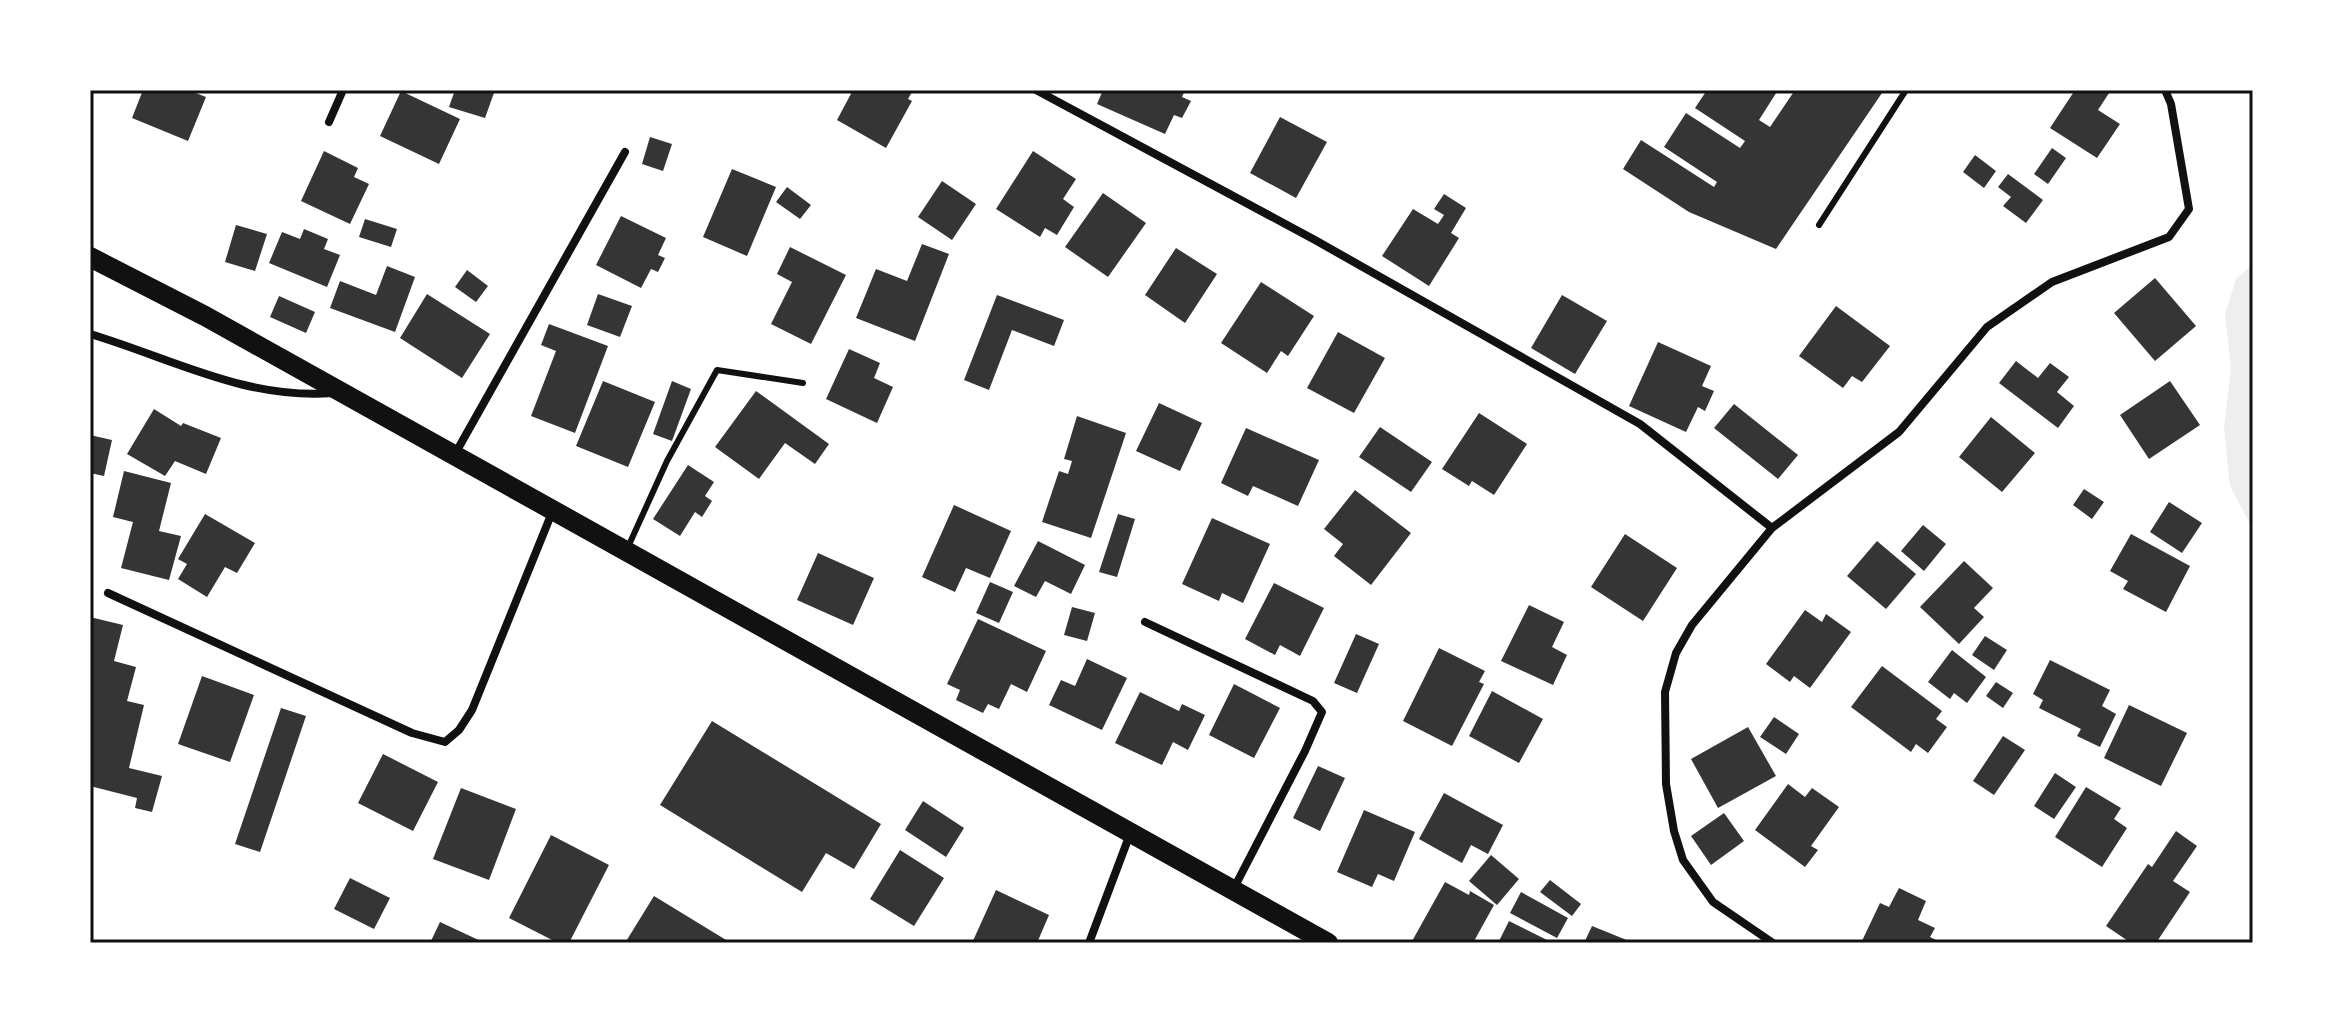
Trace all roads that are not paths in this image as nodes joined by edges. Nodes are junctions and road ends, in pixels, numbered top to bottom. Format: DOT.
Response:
graph roads {
  1 [pos="343,90"];
  2 [pos="1036,90"];
  3 [pos="1906,90"];
  4 [pos="2165,90"];
  5 [pos="329,122"];
  6 [pos="625,152"];
  7 [pos="1819,225"];
  8 [pos="90,257"];
  9 [pos="90,334"];
  10 [pos="803,383"];
  11 [pos="341,393"];
  12 [pos="454,455"];
  13 [pos="554,509"];
  14 [pos="1772,528"];
  15 [pos="627,551"];
  16 [pos="108,593"];
  17 [pos="1145,622"];
  18 [pos="1130,833"];
  19 [pos="1233,890"];
  20 [pos="1089,943"];
  21 [pos="1328,943"];
  22 [pos="1773,943"];
  1 -- 5 [label="street"];
  2 -- 14 [label="street"];
  3 -- 7 [label="lane"];
  4 -- 14 [label="street"];
  6 -- 12 [label="street"];
  8 -- 11 [label="main road"];
  9 -- 11 [label="street"];
  10 -- 15 [label="lane"];
  11 -- 12 [label="main road"];
  12 -- 13 [label="main road"];
  13 -- 15 [label="main road"];
  13 -- 16 [label="street"];
  14 -- 22 [label="street"];
  15 -- 18 [label="main road"];
  17 -- 19 [label="street"];
  18 -- 19 [label="main road"];
  18 -- 20 [label="street"];
  19 -- 21 [label="main road"];
}
